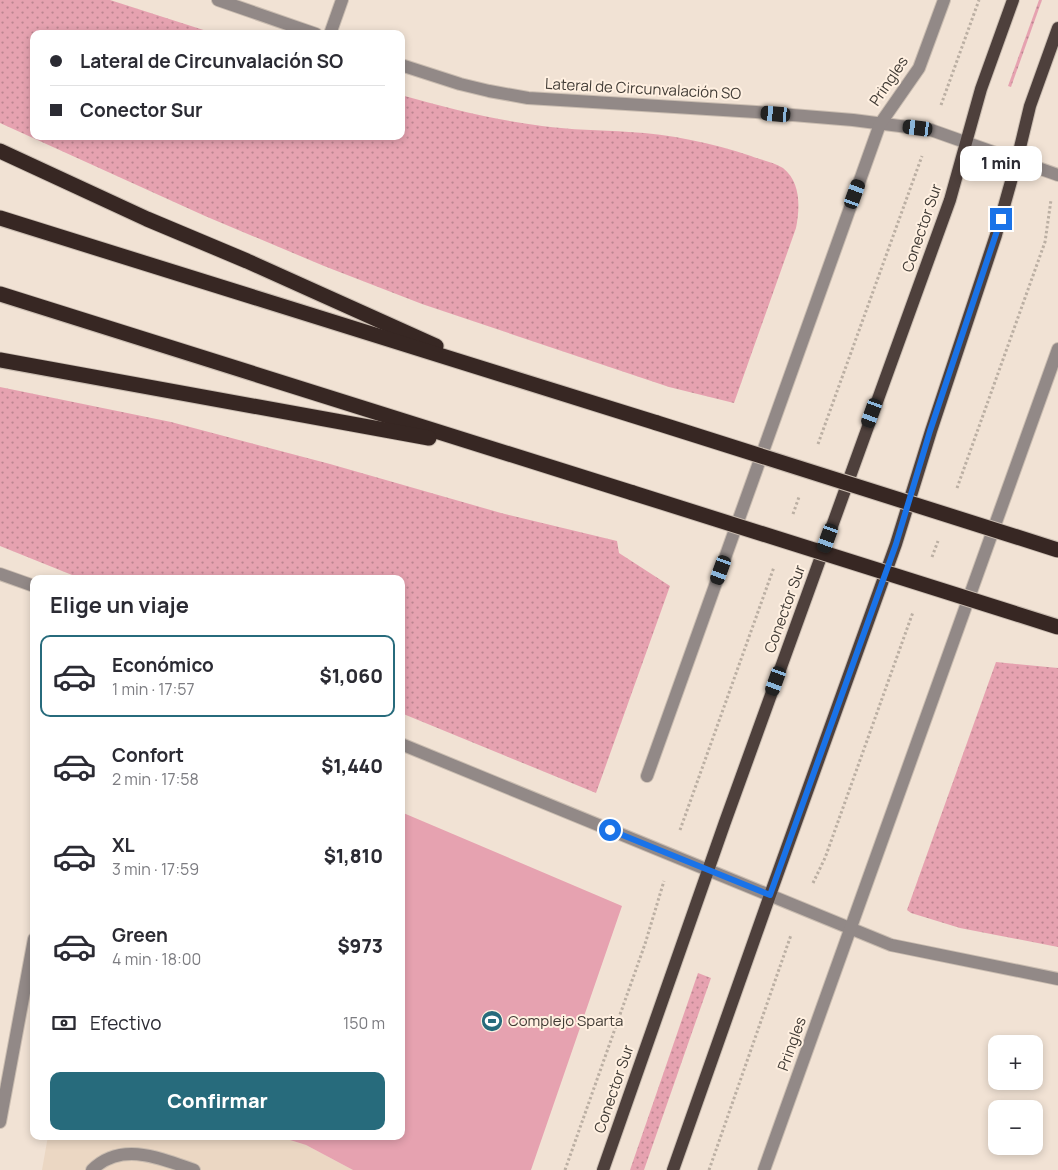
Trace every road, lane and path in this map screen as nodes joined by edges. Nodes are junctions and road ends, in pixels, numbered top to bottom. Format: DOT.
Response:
graph roads {
  1 [pos="218,0"];
  2 [pos="342,0"];
  3 [pos="944,0"];
  4 [pos="979,0"];
  5 [pos="1012,0"];
  6 [pos="1058,28"];
  7 [pos="304,30"];
  8 [pos="331,30"];
  9 [pos="405,65"];
  10 [pos="880,124"];
  11 [pos="931,130"];
  12 [pos="966,142"];
  13 [pos="0,151"];
  14 [pos="1018,160"];
  15 [pos="1056,174"];
  16 [pos="0,218"];
  17 [pos="0,294"];
  18 [pos="1058,349"];
  19 [pos="0,360"];
  20 [pos="497,373"];
  21 [pos="818,446"];
  22 [pos="494,450"];
  23 [pos="801,493"];
  24 [pos="955,494"];
  25 [pos="791,521"];
  26 [pos="938,541"];
  27 [pos="1058,550"];
  28 [pos="778,558"];
  29 [pos="931,559"];
  30 [pos="0,574"];
  31 [pos="30,585"];
  32 [pos="915,606"];
  33 [pos="1058,627"];
  34 [pos="405,746"];
  35 [pos="648,776"];
  36 [pos="671,855"];
  37 [pos="708,870"];
  38 [pos="770,895"];
  39 [pos="801,908"];
  40 [pos="851,928"];
  41 [pos="30,961"];
  42 [pos="1058,979"];
  43 [pos="0,1122"];
  44 [pos="92,1170"];
  45 [pos="194,1170"];
  46 [pos="565,1170"];
  47 [pos="603,1170"];
  48 [pos="673,1170"];
  49 [pos="709,1170"];
  50 [pos="764,1170"];
  1 -- 7 [label="street"];
  2 -- 8 [label="street"];
  3 -- 10 [label="street, Pringles"];
  4 -- 11 [label="path"];
  5 -- 12 [label="main road, Conector Sur"];
  6 -- 14 [label="main road"];
  9 -- 10 [label="street, Lateral de Circunvalación SO"];
  10 -- 11 [label="street, Lateral de Circunvalación SO"];
  10 -- 35 [label="street, Pringles"];
  11 -- 12 [label="street, Lateral de Circunvalación SO"];
  11 -- 21 [label="path"];
  12 -- 14 [label="street, Lateral de Circunvalación SO"];
  12 -- 37 [label="main road, Conector Sur"];
  13 -- 20 [label="highway"];
  14 -- 15 [label="street, Lateral de Circunvalación SO"];
  14 -- 38 [label="main road"];
  15 -- 24 [label="path"];
  16 -- 20 [label="highway"];
  17 -- 22 [label="highway"];
  18 -- 40 [label="street, Pringles"];
  19 -- 22 [label="highway"];
  20 -- 27 [label="highway, bridge"];
  22 -- 33 [label="highway, bridge"];
  23 -- 25 [label="path"];
  26 -- 29 [label="path"];
  28 -- 36 [label="path"];
  30 -- 31 [label="street"];
  32 -- 39 [label="path"];
  34 -- 36 [label="street"];
  36 -- 37 [label="street"];
  36 -- 46 [label="path"];
  37 -- 38 [label="street"];
  37 -- 47 [label="main road, Conector Sur"];
  38 -- 39 [label="street"];
  38 -- 48 [label="main road"];
  39 -- 40 [label="street"];
  39 -- 49 [label="path"];
  40 -- 42 [label="street"];
  40 -- 50 [label="street, Pringles"];
  41 -- 43 [label="street"];
  44 -- 45 [label="street"];
}
